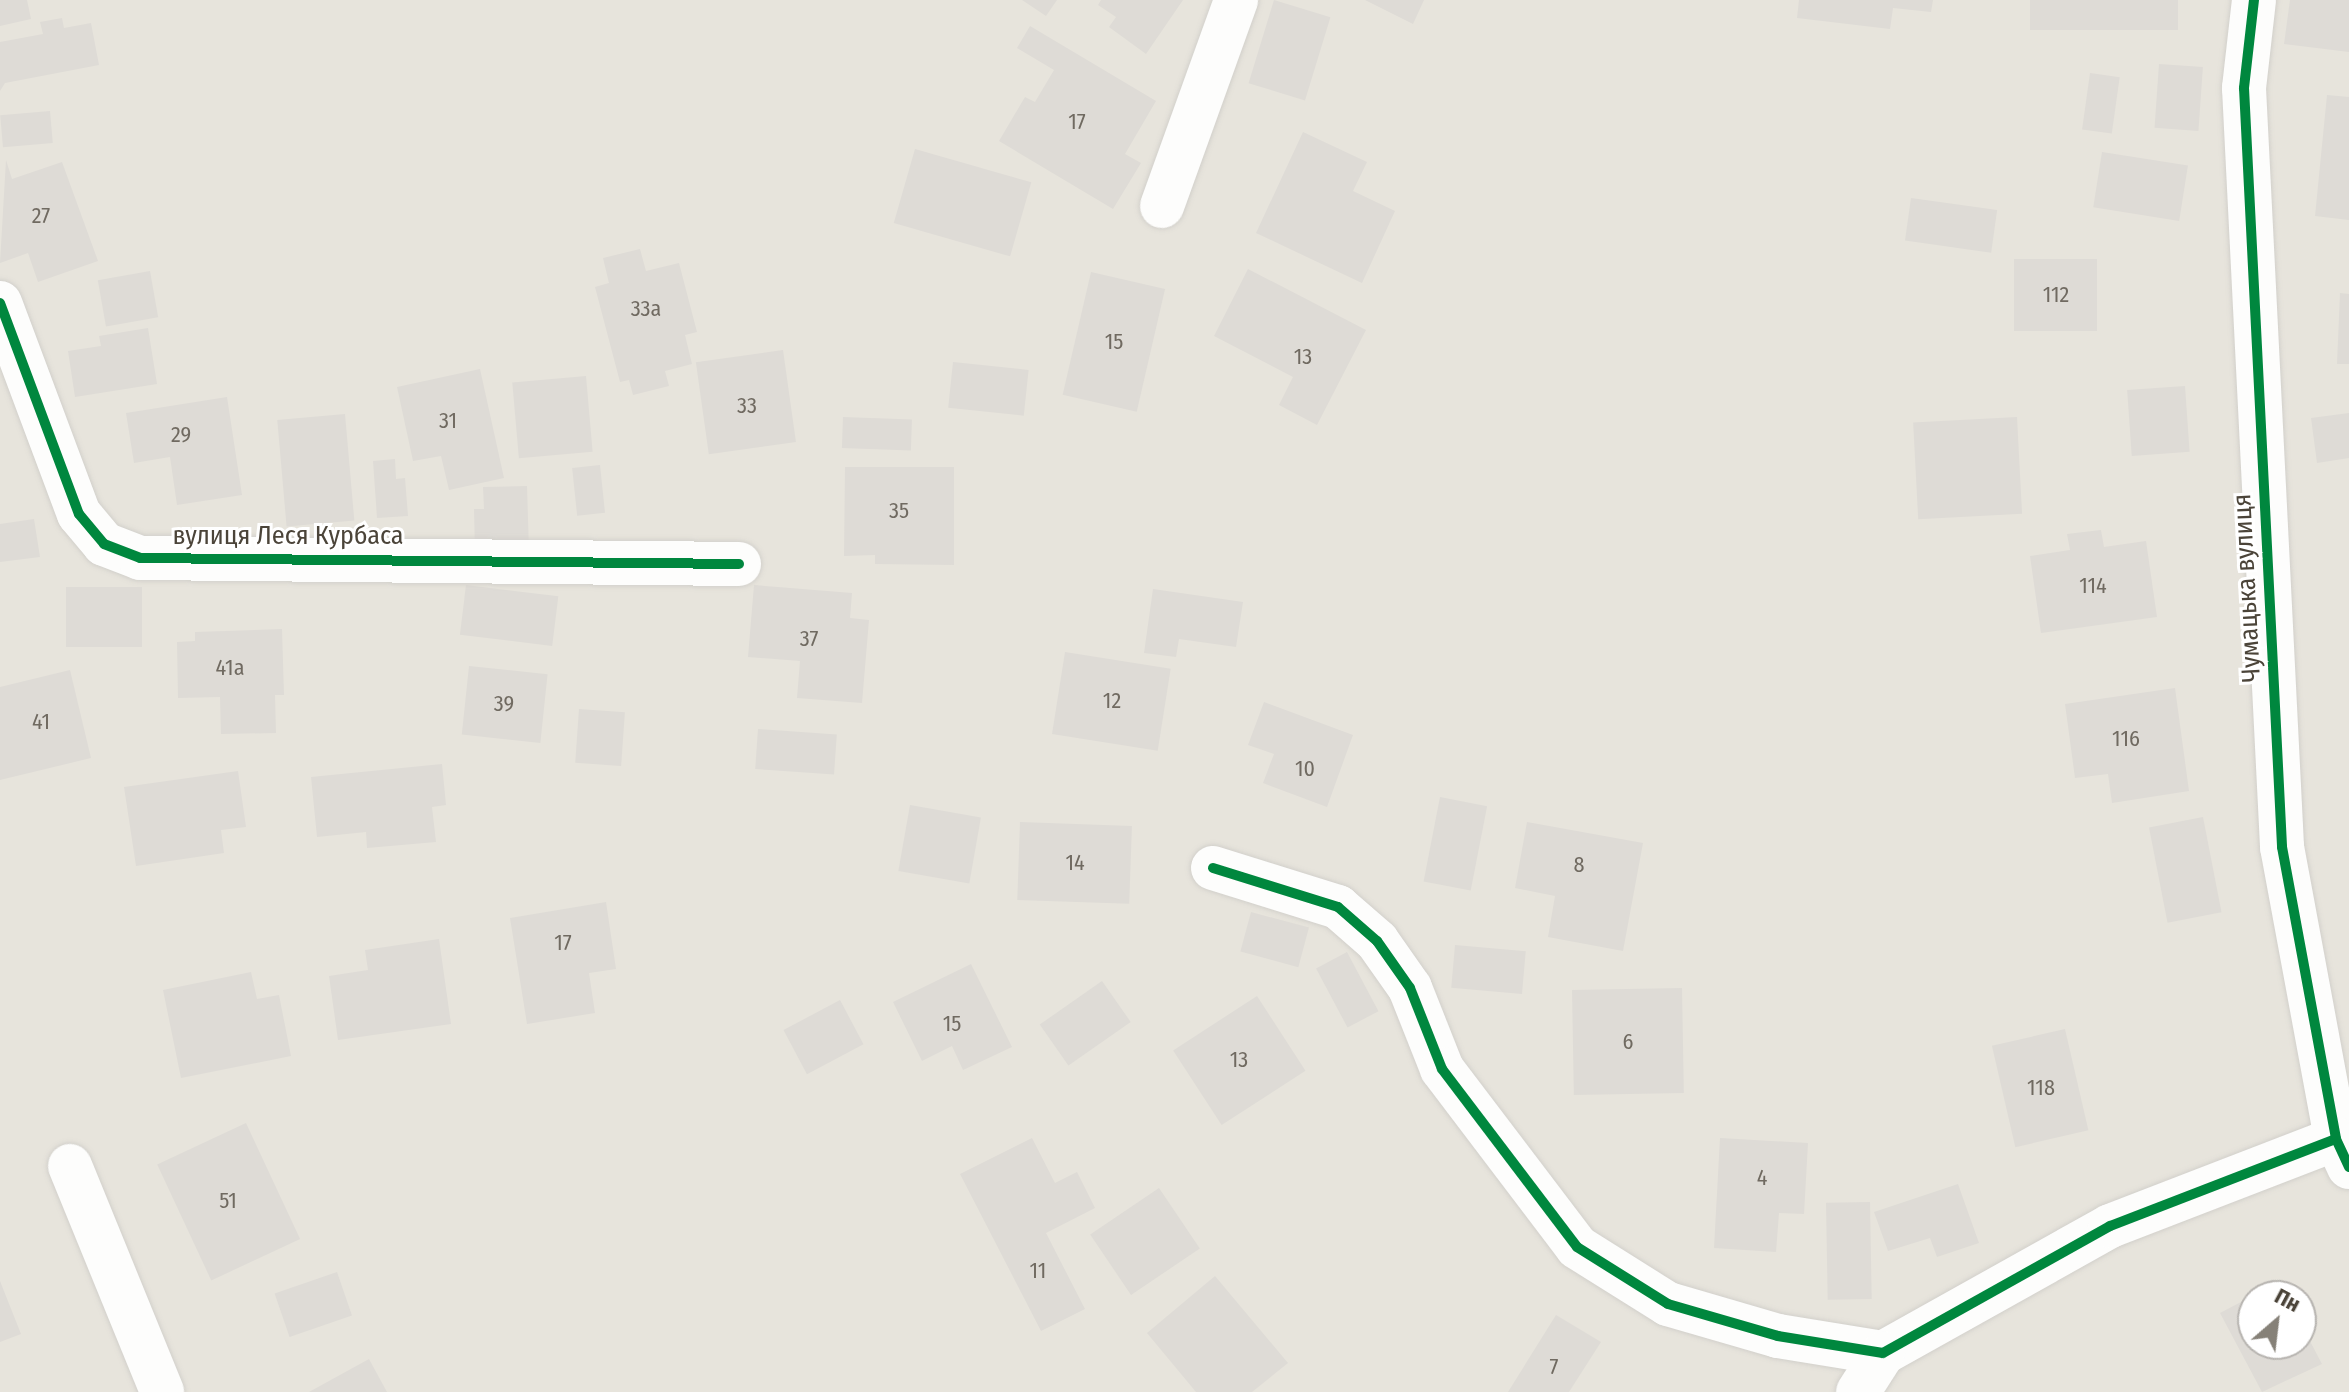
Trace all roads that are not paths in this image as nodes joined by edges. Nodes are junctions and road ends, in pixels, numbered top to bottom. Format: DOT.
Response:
graph roads {
  1 [pos="1236,0"];
  2 [pos="2254,0"];
  3 [pos="1162,206"];
  4 [pos="0,303"];
  5 [pos="739,564"];
  6 [pos="1213,868"];
  7 [pos="2342,1153"];
  8 [pos="70,1166"];
  9 [pos="1883,1353"];
  10 [pos="162,1392"];
  11 [pos="1858,1392"];
  1 -- 3 [label="street"];
  2 -- 7 [label="street, Чумацька вулиця"];
  4 -- 5 [label="street, вулиця Леся Курбаса"];
  6 -- 9 [label="street"];
  7 -- 9 [label="street"];
  8 -- 10 [label="street"];
  9 -- 11 [label="street"];
}
